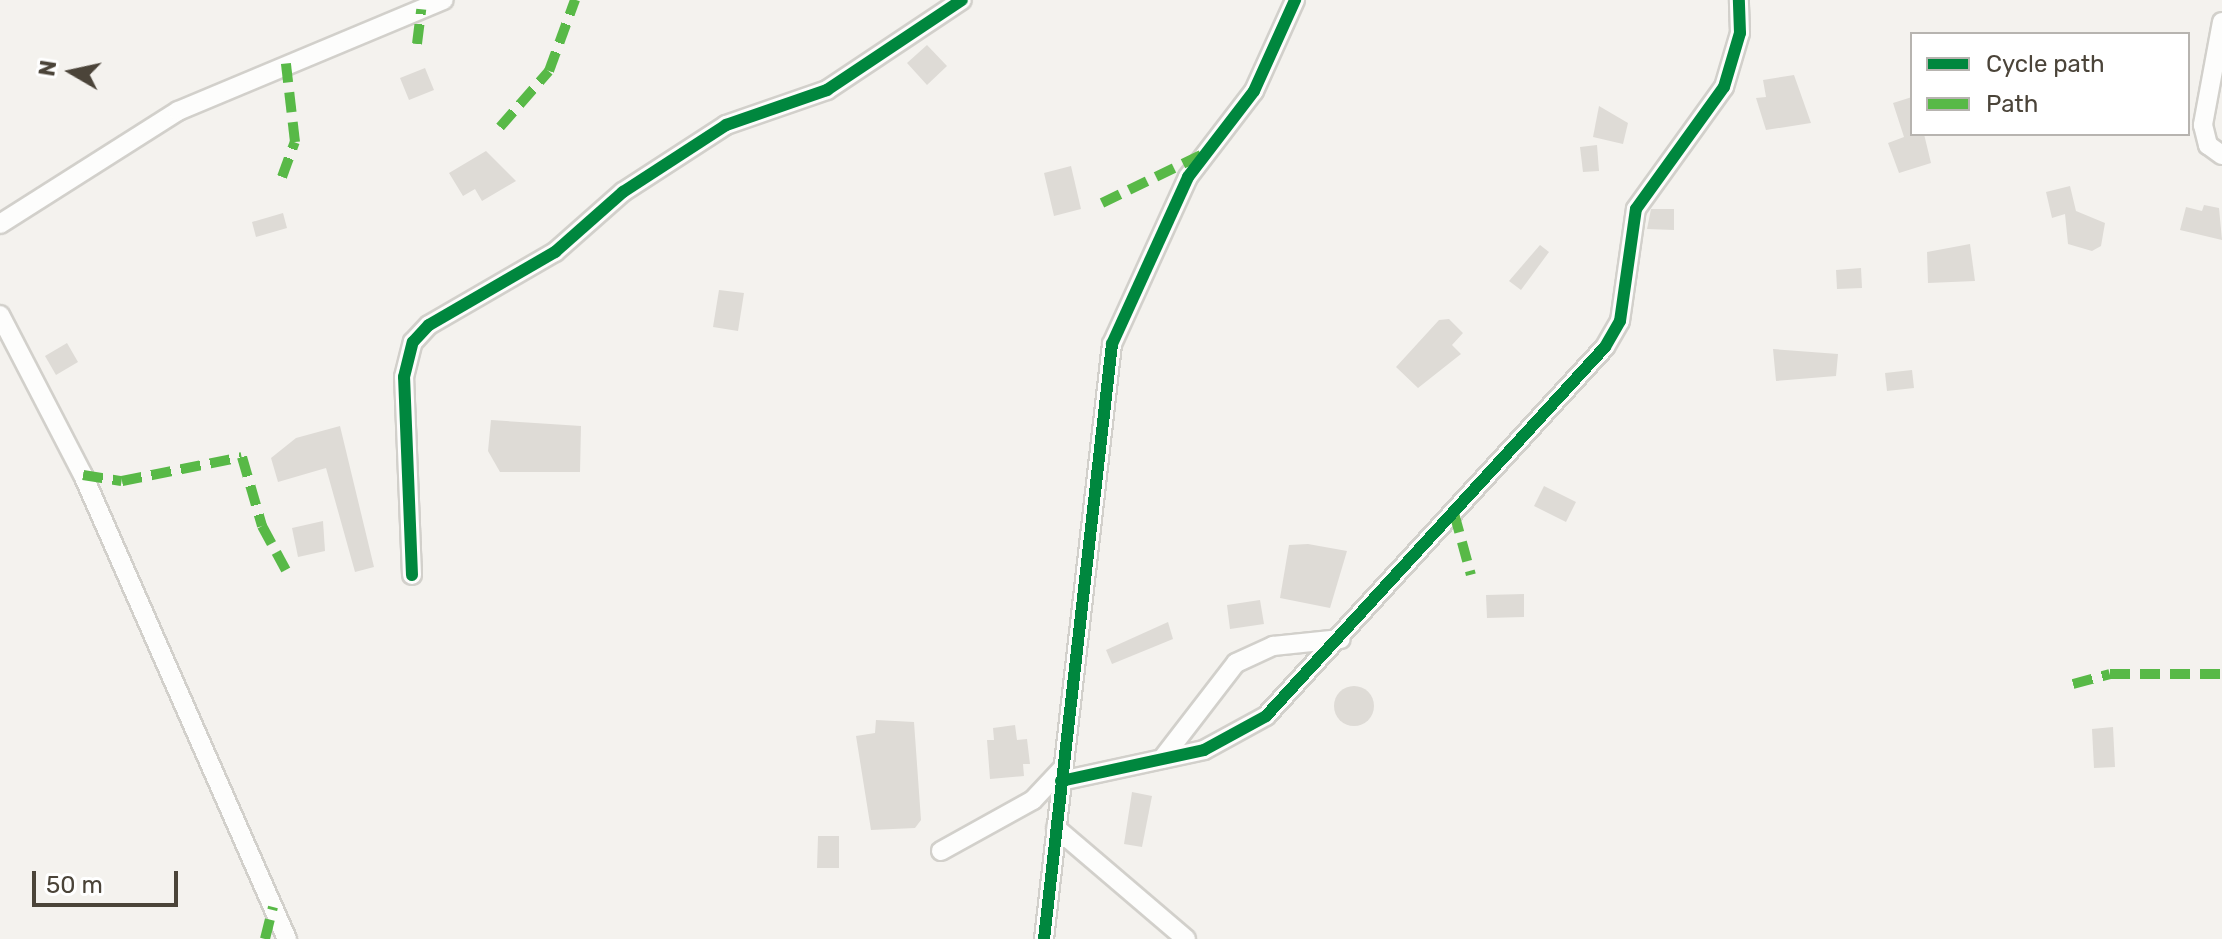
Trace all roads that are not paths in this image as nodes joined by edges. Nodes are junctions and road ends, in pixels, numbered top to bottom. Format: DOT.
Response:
graph roads {
  1 [pos="444,0"];
  2 [pos="962,0"];
  3 [pos="1295,0"];
  4 [pos="1739,0"];
  5 [pos="2222,22"];
  6 [pos="2222,155"];
  7 [pos="0,224"];
  8 [pos="0,315"];
  9 [pos="412,575"];
  10 [pos="1341,639"];
  11 [pos="1162,759"];
  12 [pos="1062,775"];
  13 [pos="1056,828"];
  14 [pos="941,851"];
  15 [pos="287,939"];
  16 [pos="1044,939"];
  17 [pos="1186,939"];
  1 -- 7 [label="street"];
  2 -- 9 [label="street"];
  3 -- 12 [label="street"];
  4 -- 10 [label="street"];
  5 -- 6 [label="street"];
  8 -- 15 [label="street"];
  10 -- 11 [label="street"];
  10 -- 11 [label="street"];
  11 -- 12 [label="street"];
  12 -- 13 [label="street"];
  12 -- 14 [label="street"];
  13 -- 16 [label="street"];
  13 -- 17 [label="street"];
}
